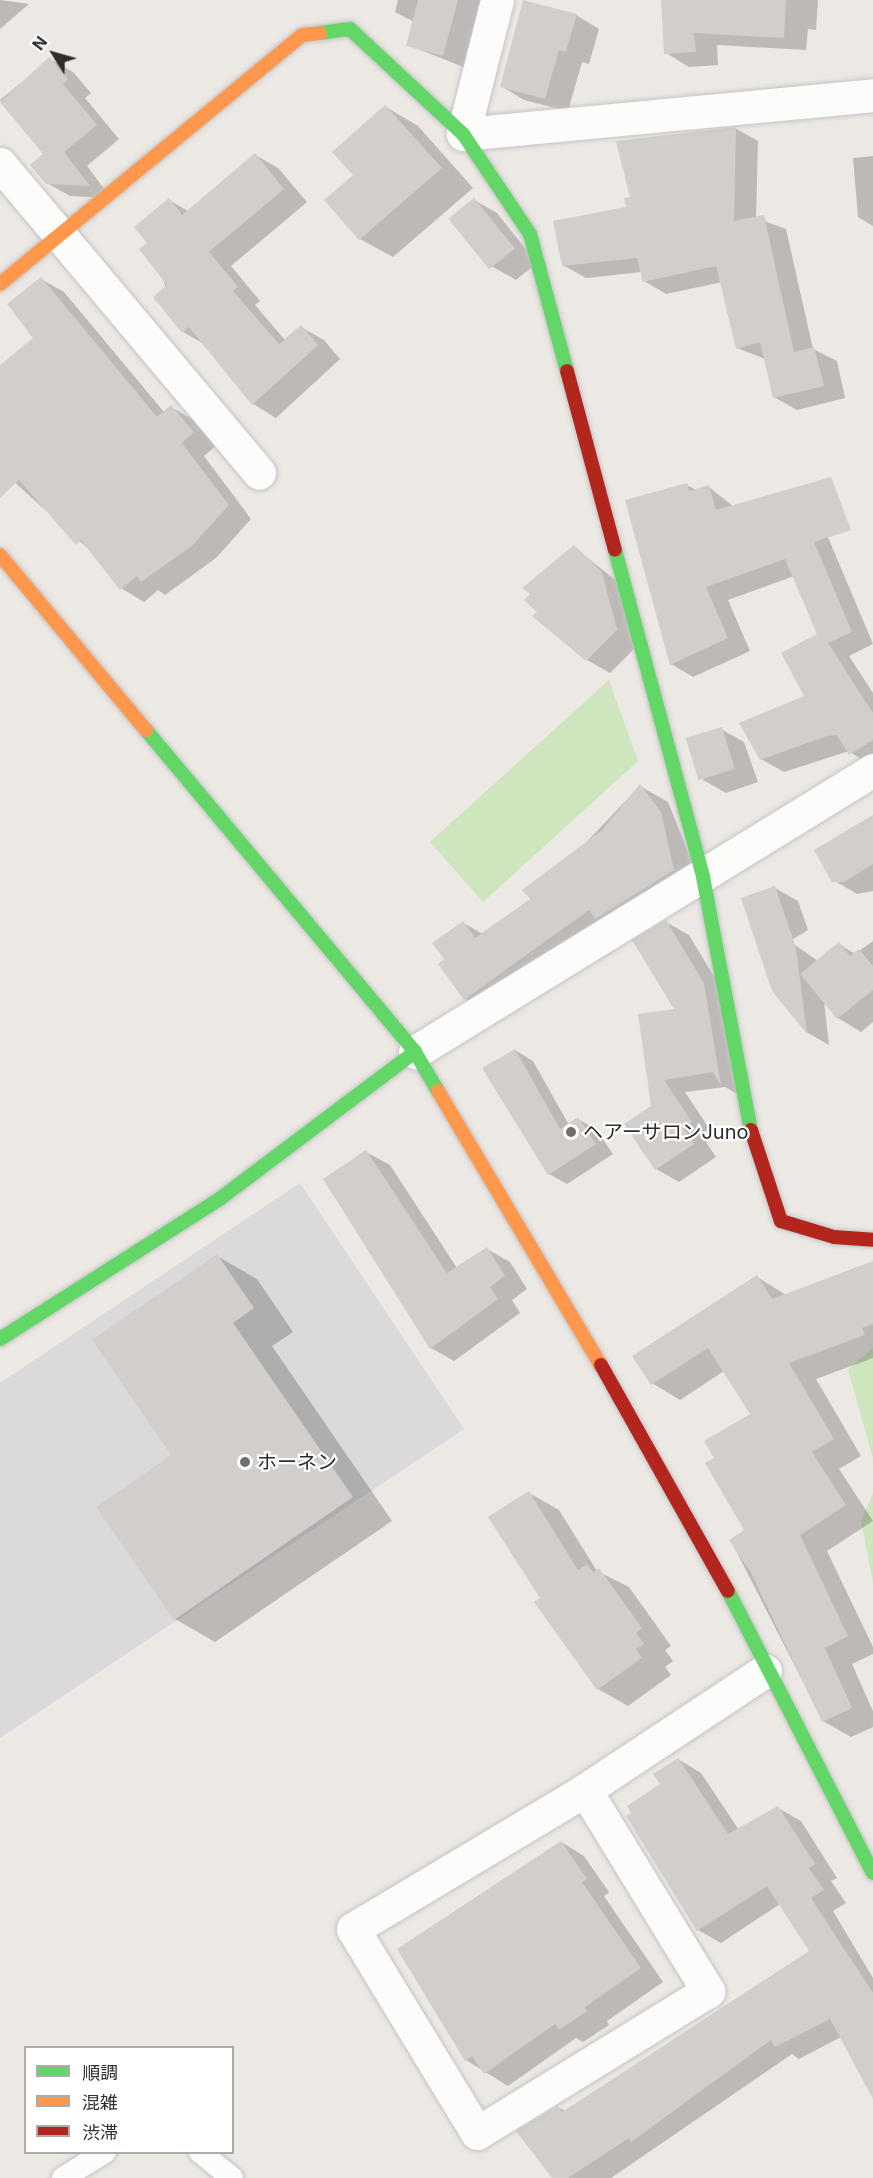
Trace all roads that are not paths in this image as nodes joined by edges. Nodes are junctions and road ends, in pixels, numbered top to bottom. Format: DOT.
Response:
graph roads {
  1 [pos="497,0"];
  2 [pos="873,95"];
  3 [pos="463,134"];
  4 [pos="0,164"];
  5 [pos="59,234"];
  6 [pos="0,284"];
  7 [pos="259,473"];
  8 [pos="0,555"];
  9 [pos="873,770"];
  10 [pos="703,877"];
  11 [pos="415,1052"];
  12 [pos="873,1240"];
  13 [pos="0,1339"];
  14 [pos="765,1671"];
  15 [pos="585,1790"];
  16 [pos="873,1872"];
  17 [pos="102,2154"];
  18 [pos="202,2154"];
  19 [pos="73,2175"];
  20 [pos="231,2178"];
  1 -- 3 [label="street"];
  2 -- 3 [label="street"];
  3 -- 5 [label="street"];
  3 -- 10 [label="street"];
  4 -- 5 [label="street"];
  5 -- 6 [label="street"];
  5 -- 7 [label="street"];
  8 -- 11 [label="street"];
  9 -- 10 [label="street"];
  10 -- 11 [label="street"];
  10 -- 12 [label="street"];
  11 -- 13 [label="street"];
  11 -- 14 [label="street"];
  14 -- 15 [label="street"];
  14 -- 16 [label="street"];
  15 -- 15 [label="street"];
  17 -- 19 [label="lane"];
  18 -- 20 [label="lane"];
}
